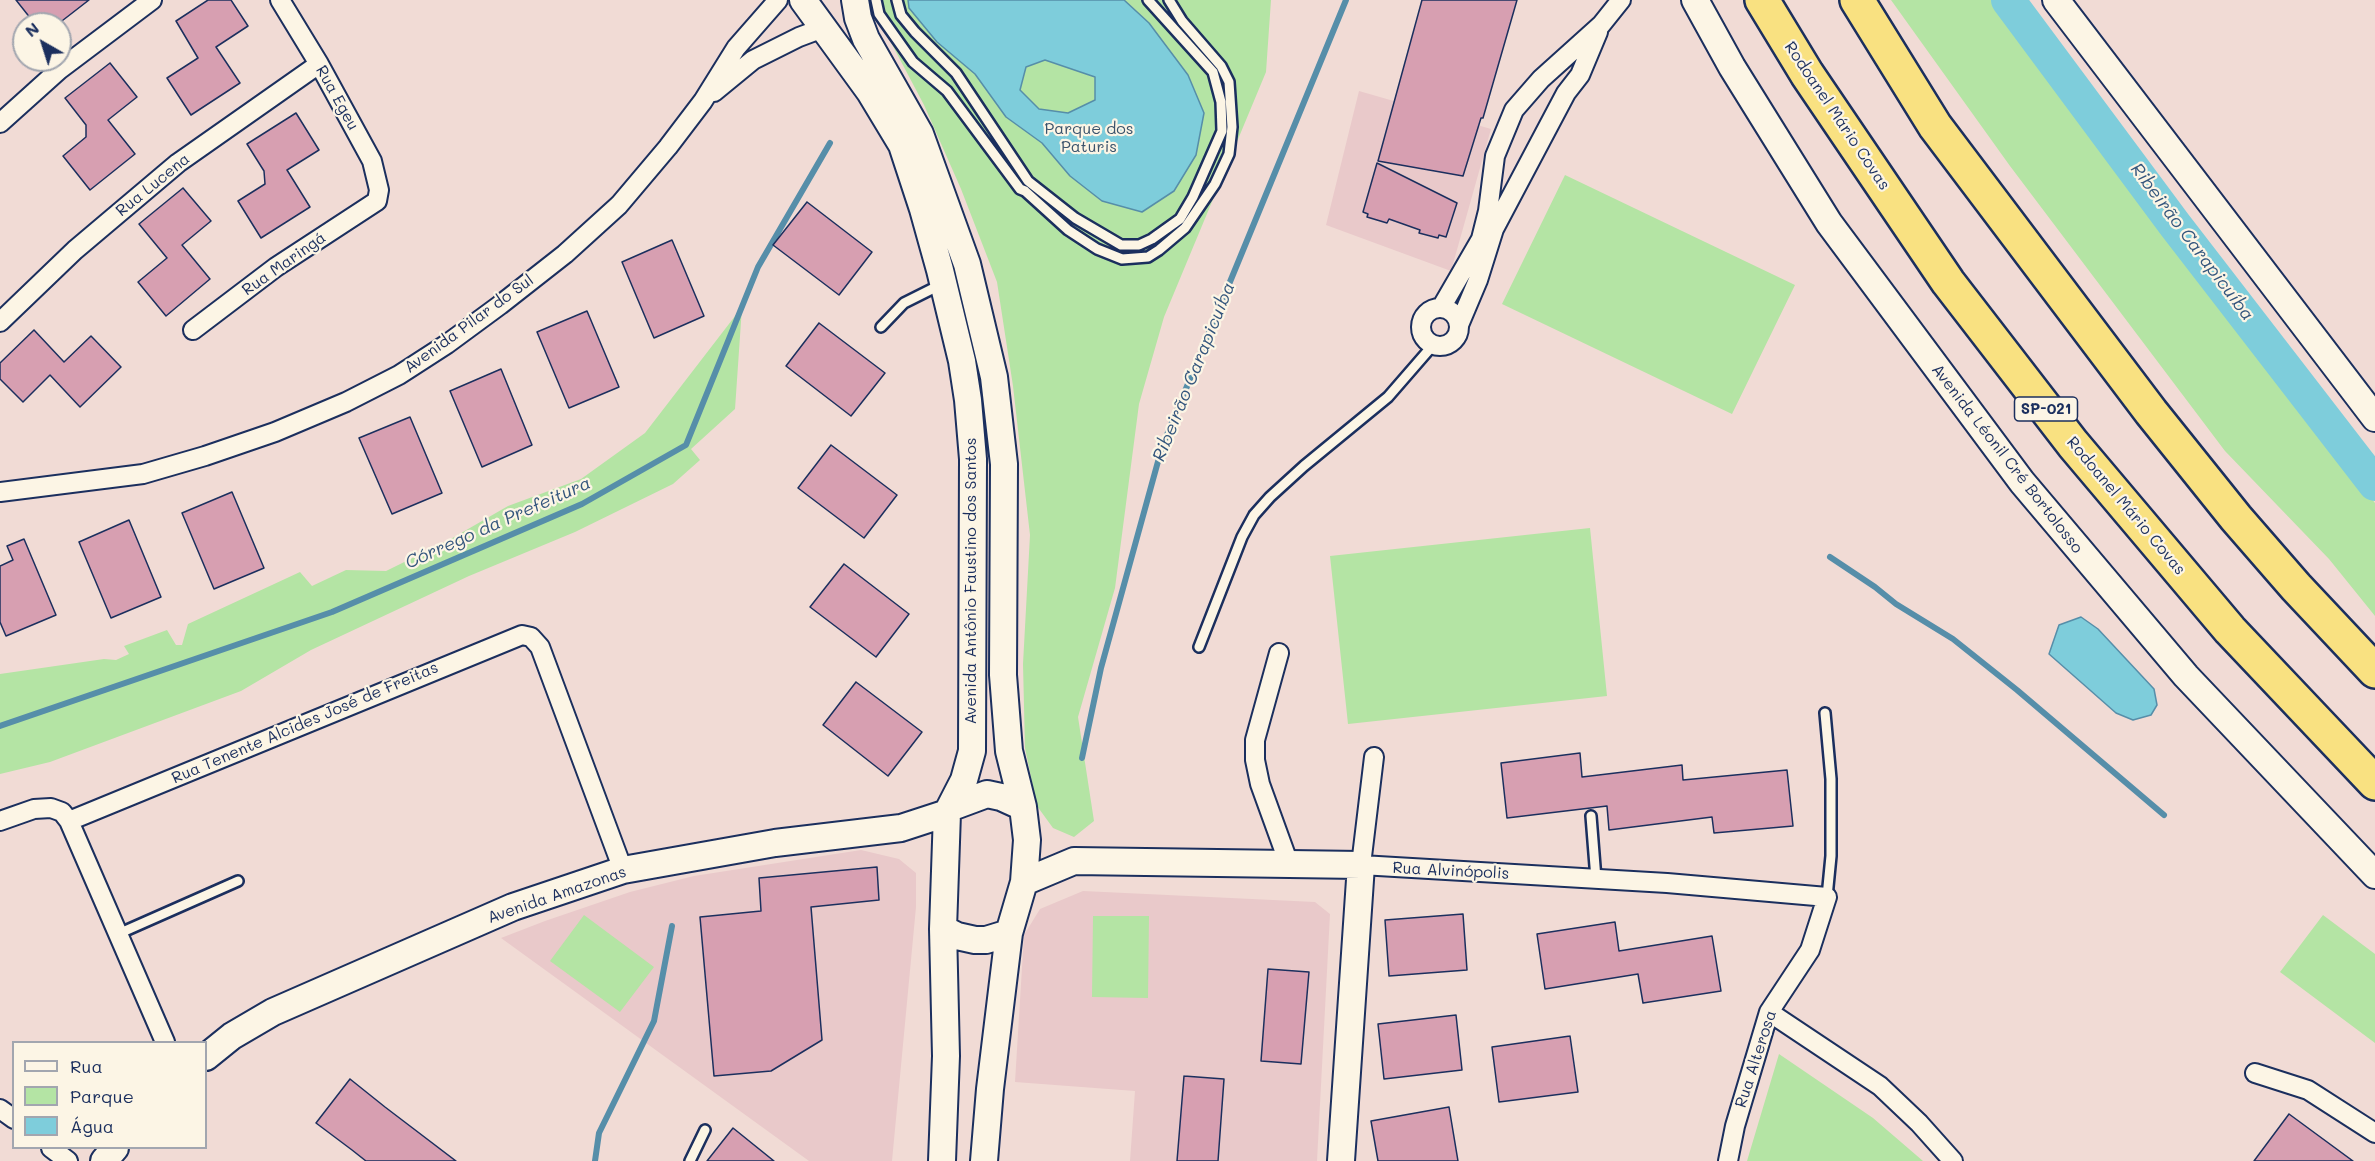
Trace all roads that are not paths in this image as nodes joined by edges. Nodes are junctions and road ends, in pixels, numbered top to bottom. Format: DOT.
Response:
graph roads {
  1 [pos="152,0"];
  2 [pos="279,0"];
  3 [pos="778,0"];
  4 [pos="802,0"];
  5 [pos="855,0"];
  6 [pos="876,0"];
  7 [pos="897,0"];
  8 [pos="1148,0"];
  9 [pos="1169,0"];
  10 [pos="1621,0"];
  11 [pos="1695,0"];
  12 [pos="1762,0"];
  13 [pos="1857,0"];
  14 [pos="2056,0"];
  15 [pos="1601,25"];
  16 [pos="823,28"];
  17 [pos="319,64"];
  18 [pos="703,101"];
  19 [pos="0,123"];
  20 [pos="377,201"];
  21 [pos="943,284"];
  22 [pos="1441,308"];
  23 [pos="0,322"];
  24 [pos="1459,325"];
  25 [pos="881,327"];
  26 [pos="193,330"];
  27 [pos="1434,344"];
  28 [pos="2375,418"];
  29 [pos="0,492"];
  30 [pos="1199,647"];
  31 [pos="1278,653"];
  32 [pos="2375,671"];
  33 [pos="1825,713"];
  34 [pos="1374,757"];
  35 [pos="2375,783"];
  36 [pos="1023,807"];
  37 [pos="950,810"];
  38 [pos="1591,816"];
  39 [pos="0,820"];
  40 [pos="69,821"];
  41 [pos="901,828"];
  42 [pos="1027,840"];
  43 [pos="946,854"];
  44 [pos="1074,861"];
  45 [pos="1288,864"];
  46 [pos="1361,865"];
  47 [pos="623,870"];
  48 [pos="2375,875"];
  49 [pos="1596,879"];
  50 [pos="238,881"];
  51 [pos="1024,882"];
  52 [pos="1827,897"];
  53 [pos="944,928"];
  54 [pos="1009,933"];
  55 [pos="118,934"];
  56 [pos="1769,1012"];
  57 [pos="165,1041"];
  58 [pos="207,1056"];
  59 [pos="2255,1072"];
  60 [pos="705,1130"];
  61 [pos="2375,1133"];
  62 [pos="52,1149"];
  63 [pos="114,1149"];
  64 [pos="68,1161"];
  65 [pos="104,1161"];
  66 [pos="690,1161"];
  67 [pos="942,1161"];
  68 [pos="984,1161"];
  69 [pos="1341,1161"];
  70 [pos="1728,1161"];
  71 [pos="1953,1161"];
  1 -- 19 [label="street"];
  2 -- 17 [label="street, Rua Egeu"];
  3 -- 18 [label="street, Avenida Pilar do Sul"];
  4 -- 16 [label="main road, Avenida Antônio Faustino dos Santos"];
  5 -- 36 [label="main road, Avenida Antônio Faustino dos Santos"];
  6 -- 9 [label="lane"];
  7 -- 8 [label="lane"];
  10 -- 15 [label="street"];
  11 -- 48 [label="main road, Avenida Léonil Cré Bortolosso"];
  12 -- 35 [label="highway, Rodoanel Mário Covas / SP-021"];
  13 -- 32 [label="highway"];
  14 -- 28 [label="main road"];
  15 -- 22 [label="street"];
  15 -- 24 [label="street"];
  16 -- 18 [label="street, Avenida Pilar do Sul"];
  16 -- 21 [label="main road, Avenida Antônio Faustino dos Santos"];
  17 -- 20 [label="street, Rua Egeu"];
  17 -- 23 [label="street, Rua Lucena"];
  18 -- 29 [label="street, Avenida Pilar do Sul"];
  20 -- 26 [label="street, Rua Maringá"];
  21 -- 25 [label="lane"];
  21 -- 37 [label="main road, Avenida Antônio Faustino dos Santos"];
  22 -- 24 [label="street"];
  22 -- 27 [label="street"];
  24 -- 27 [label="street"];
  27 -- 30 [label="lane"];
  31 -- 45 [label="street"];
  33 -- 52 [label="lane"];
  34 -- 46 [label="street"];
  36 -- 37 [label="main road, Avenida Amazonas"];
  36 -- 42 [label="main road, Avenida Antônio Faustino dos Santos"];
  37 -- 41 [label="main road, Avenida Amazonas"];
  37 -- 43 [label="main road, Avenida Antônio Faustino dos Santos"];
  38 -- 49 [label="lane"];
  39 -- 40 [label="street"];
  40 -- 47 [label="street, Rua Tenente Alcides José de Freitas"];
  40 -- 55 [label="street"];
  41 -- 43 [label="main road"];
  41 -- 47 [label="main road, Avenida Amazonas"];
  42 -- 44 [label="main road, Rua Alvinópolis"];
  42 -- 51 [label="main road, Avenida Antônio Faustino dos Santos"];
  43 -- 53 [label="main road, Avenida Antônio Faustino dos Santos"];
  44 -- 45 [label="main road, Rua Alvinópolis"];
  44 -- 51 [label="main road, Rua Alvinópolis"];
  45 -- 46 [label="main road, Rua Alvinópolis"];
  46 -- 49 [label="street, Rua Alvinópolis"];
  46 -- 69 [label="main road"];
  47 -- 58 [label="main road, Avenida Amazonas"];
  49 -- 52 [label="street, Rua Alvinópolis"];
  50 -- 55 [label="lane"];
  51 -- 54 [label="main road, Avenida Antônio Faustino dos Santos"];
  52 -- 56 [label="street, Rua Alterosa"];
  53 -- 54 [label="main road"];
  53 -- 67 [label="main road, Avenida Antônio Faustino dos Santos"];
  54 -- 68 [label="main road, Avenida Antônio Faustino dos Santos"];
  55 -- 57 [label="street"];
  56 -- 70 [label="street, Rua Alterosa"];
  56 -- 71 [label="street"];
  59 -- 61 [label="street"];
  60 -- 66 [label="lane"];
  62 -- 64 [label="street"];
  63 -- 65 [label="main road"];
}
